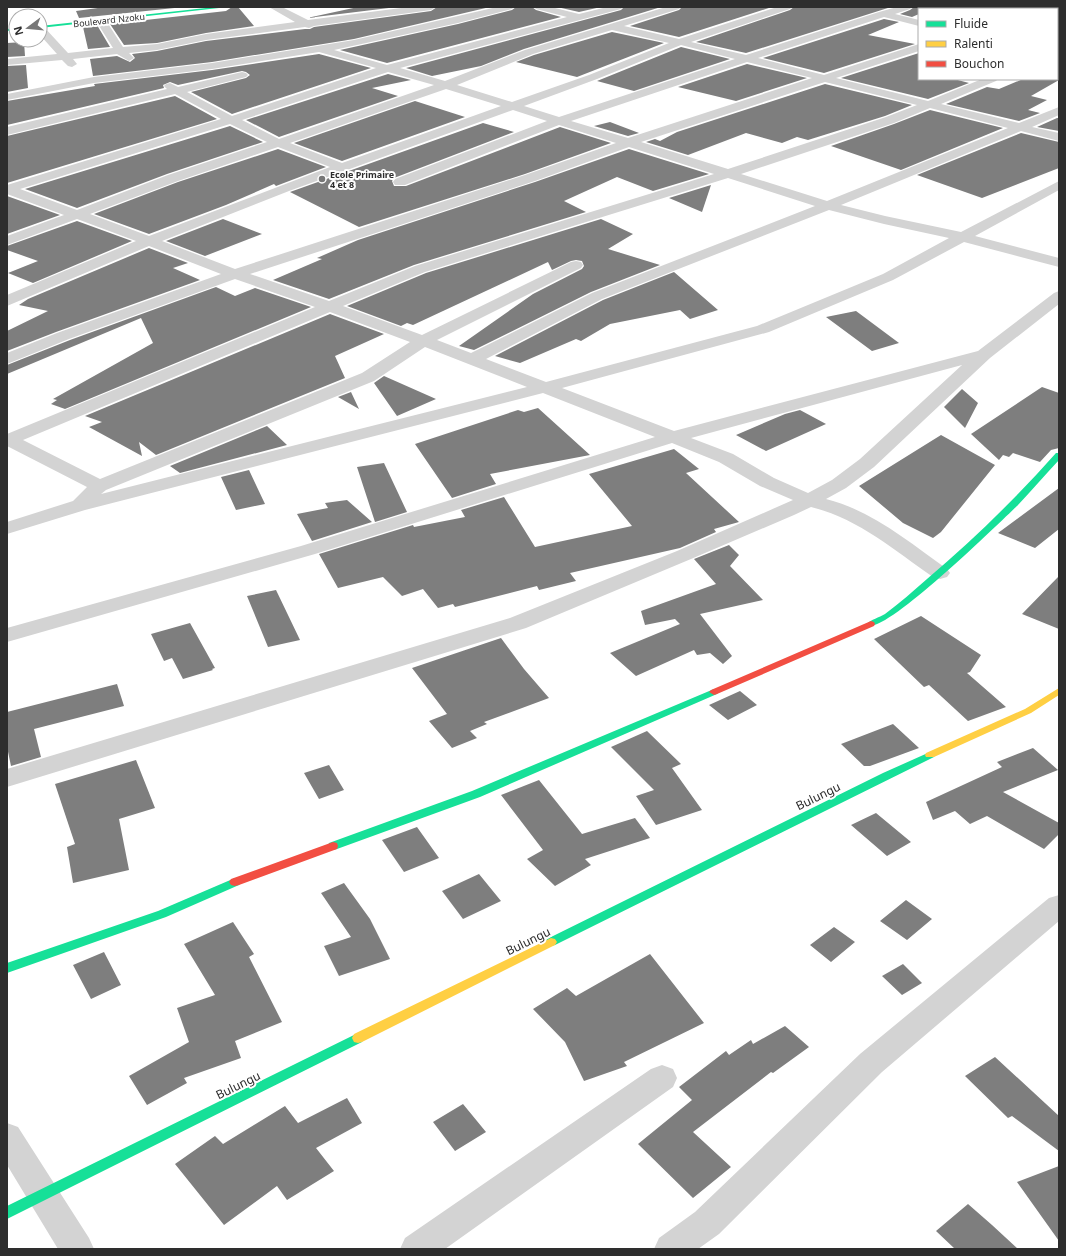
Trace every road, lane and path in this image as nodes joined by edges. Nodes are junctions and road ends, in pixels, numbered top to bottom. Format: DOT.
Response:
graph roads {
  1 [pos="226,7"];
  2 [pos="274,7"];
  3 [pos="430,7"];
  4 [pos="509,7"];
  5 [pos="539,7"];
  6 [pos="618,7"];
  7 [pos="676,7"];
  8 [pos="787,7"];
  9 [pos="907,7"];
  10 [pos="864,9"];
  11 [pos="884,14"];
  12 [pos="580,18"];
  13 [pos="101,21"];
  14 [pos="918,23"];
  15 [pos="305,24"];
  16 [pos="48,27"];
  17 [pos="610,27"];
  18 [pos="48,37"];
  19 [pos="354,42"];
  20 [pos="680,42"];
  21 [pos="918,47"];
  22 [pos="320,49"];
  23 [pos="120,51"];
  24 [pos="336,53"];
  25 [pos="64,56"];
  26 [pos="748,59"];
  27 [pos="7,62"];
  28 [pos="74,66"];
  29 [pos="275,67"];
  30 [pos="59,68"];
  31 [pos="388,68"];
  32 [pos="252,72"];
  33 [pos="159,73"];
  34 [pos="824,78"];
  35 [pos="94,80"];
  36 [pos="990,80"];
  37 [pos="446,85"];
  38 [pos="175,90"];
  39 [pos="7,97"];
  40 [pos="930,104"];
  41 [pos="510,106"];
  42 [pos="1059,111"];
  43 [pos="231,120"];
  44 [pos="558,121"];
  45 [pos="1019,127"];
  46 [pos="7,131"];
  47 [pos="1059,137"];
  48 [pos="630,142"];
  49 [pos="278,143"];
  50 [pos="342,167"];
  51 [pos="730,173"];
  52 [pos="400,182"];
  53 [pos="1059,185"];
  54 [pos="7,189"];
  55 [pos="827,205"];
  56 [pos="75,214"];
  57 [pos="963,237"];
  58 [pos="149,240"];
  59 [pos="7,241"];
  60 [pos="1059,263"];
  61 [pos="576,265"];
  62 [pos="235,274"];
  63 [pos="1059,296"];
  64 [pos="7,301"];
  65 [pos="330,307"];
  66 [pos="423,341"];
  67 [pos="984,354"];
  68 [pos="7,359"];
  69 [pos="472,359"];
  70 [pos="543,387"];
  71 [pos="674,437"];
  72 [pos="7,440"];
  73 [pos="1059,455"];
  74 [pos="99,486"];
  75 [pos="808,500"];
  76 [pos="78,506"];
  77 [pos="7,528"];
  78 [pos="940,573"];
  79 [pos="7,635"];
  80 [pos="1059,691"];
  81 [pos="7,778"];
  82 [pos="1059,905"];
  83 [pos="7,968"];
  84 [pos="662,1078"];
  85 [pos="7,1137"];
  86 [pos="42,1195"];
  87 [pos="7,1212"];
  88 [pos="77,1249"];
  89 [pos="417,1249"];
  90 [pos="671,1249"];
  1 -- 13 [label="street, Boulevard Nzoku"];
  2 -- 15 [label="street"];
  3 -- 15 [label="street"];
  4 -- 19 [label="street"];
  5 -- 12 [label="street"];
  6 -- 12 [label="street"];
  7 -- 17 [label="street"];
  8 -- 20 [label="street"];
  9 -- 11 [label="street"];
  10 -- 11 [label="street"];
  11 -- 14 [label="street"];
  11 -- 26 [label="street"];
  12 -- 17 [label="street"];
  12 -- 31 [label="street"];
  13 -- 16 [label="street, Boulevard Nzoku"];
  13 -- 23 [label="street"];
  15 -- 19 [label="street"];
  15 -- 23 [label="street"];
  17 -- 20 [label="street"];
  17 -- 37 [label="street"];
  18 -- 25 [label="street"];
  19 -- 22 [label="street"];
  20 -- 26 [label="street"];
  20 -- 41 [label="street"];
  21 -- 34 [label="street"];
  22 -- 24 [label="street"];
  22 -- 33 [label="street"];
  23 -- 25 [label="street"];
  23 -- 33 [label="street"];
  24 -- 29 [label="street"];
  24 -- 31 [label="street"];
  25 -- 27 [label="street"];
  25 -- 28 [label="street"];
  26 -- 34 [label="street"];
  26 -- 44 [label="street"];
  28 -- 30 [label="street"];
  28 -- 35 [label="street"];
  31 -- 37 [label="street"];
  31 -- 43 [label="street"];
  32 -- 38 [label="street"];
  33 -- 35 [label="street"];
  33 -- 38 [label="street"];
  34 -- 40 [label="street"];
  34 -- 48 [label="street"];
  35 -- 39 [label="street"];
  36 -- 40 [label="street"];
  37 -- 41 [label="street"];
  37 -- 49 [label="street"];
  38 -- 43 [label="street"];
  38 -- 46 [label="street"];
  40 -- 45 [label="street"];
  40 -- 51 [label="street"];
  41 -- 44 [label="street"];
  41 -- 50 [label="street"];
  42 -- 45 [label="street"];
  43 -- 49 [label="street"];
  43 -- 54 [label="street"];
  44 -- 48 [label="street"];
  44 -- 52 [label="street"];
  45 -- 47 [label="street"];
  45 -- 55 [label="street"];
  48 -- 51 [label="street"];
  48 -- 62 [label="street"];
  49 -- 50 [label="street"];
  49 -- 56 [label="street"];
  50 -- 58 [label="street"];
  51 -- 55 [label="street"];
  51 -- 65 [label="street"];
  53 -- 57 [label="street"];
  54 -- 56 [label="street"];
  55 -- 57 [label="street"];
  55 -- 69 [label="street"];
  56 -- 58 [label="street"];
  56 -- 59 [label="street"];
  57 -- 60 [label="street"];
  57 -- 70 [label="street"];
  58 -- 62 [label="street"];
  58 -- 64 [label="street"];
  61 -- 66 [label="street"];
  62 -- 65 [label="street"];
  62 -- 68 [label="street"];
  63 -- 67 [label="street"];
  65 -- 66 [label="street"];
  65 -- 72 [label="street"];
  66 -- 69 [label="street"];
  66 -- 74 [label="street"];
  67 -- 71 [label="street"];
  67 -- 75 [label="street"];
  69 -- 70 [label="street"];
  70 -- 71 [label="street"];
  70 -- 76 [label="street"];
  71 -- 75 [label="street"];
  71 -- 79 [label="street"];
  72 -- 74 [label="street"];
  73 -- 78 [label="street"];
  74 -- 76 [label="street"];
  75 -- 78 [label="street"];
  75 -- 81 [label="street"];
  76 -- 77 [label="street"];
  78 -- 83 [label="street"];
  80 -- 86 [label="street, Bulungu"];
  82 -- 90 [label="street"];
  84 -- 89 [label="street"];
  85 -- 86 [label="street"];
  86 -- 87 [label="street, Bulungu"];
  86 -- 88 [label="street"];
}
